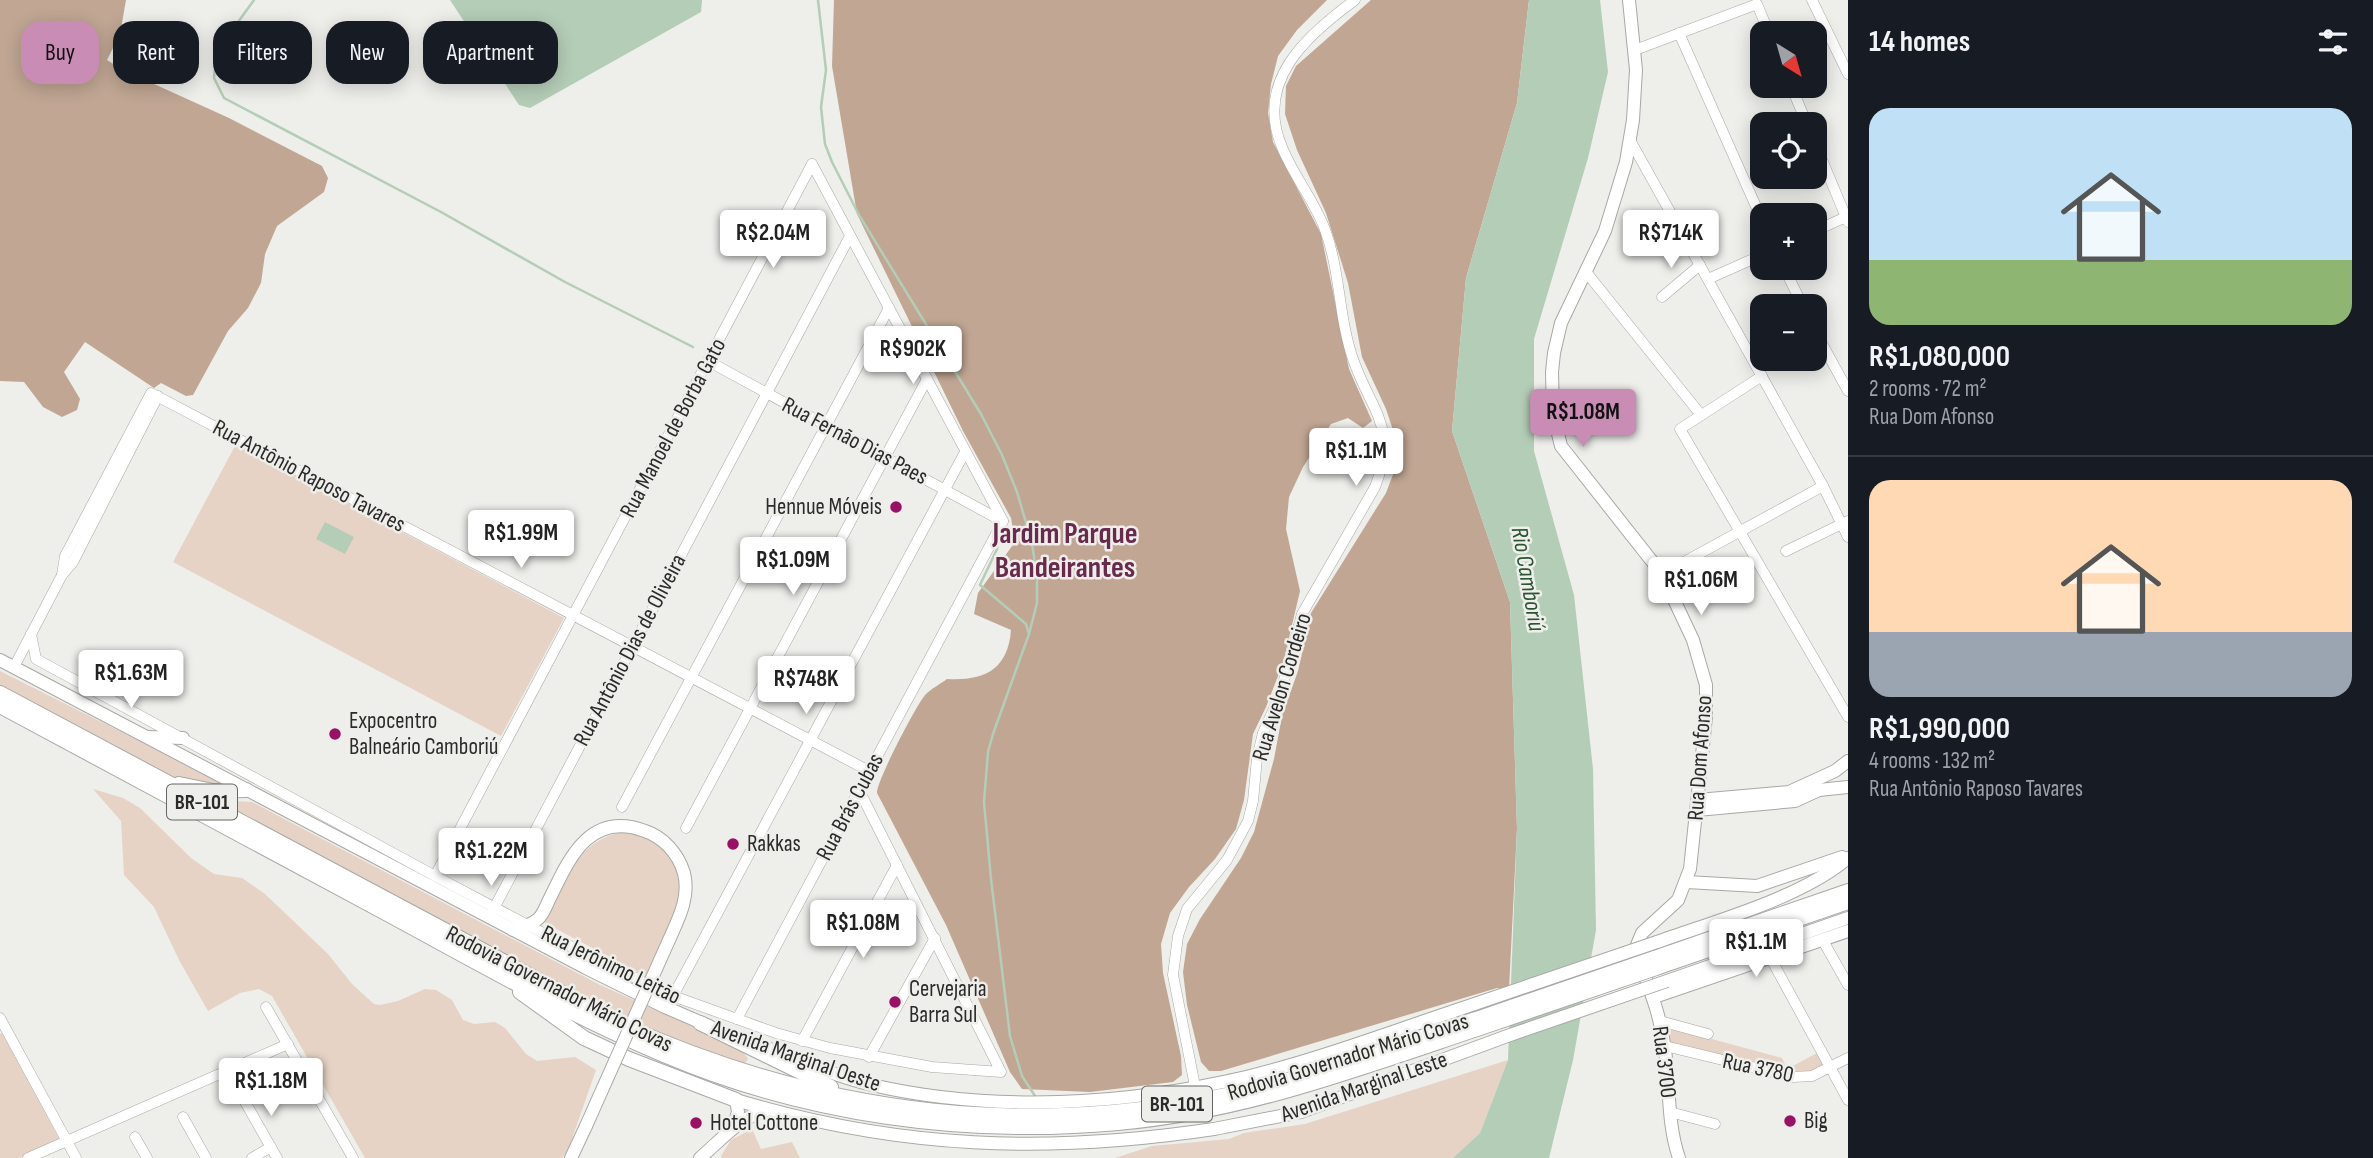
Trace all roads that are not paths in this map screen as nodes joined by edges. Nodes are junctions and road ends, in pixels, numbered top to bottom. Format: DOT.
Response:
graph roads {
  1 [pos="1356,0"];
  2 [pos="1629,0"];
  3 [pos="1812,0"];
  4 [pos="1764,21"];
  5 [pos="1679,33"];
  6 [pos="1635,50"];
  7 [pos="1848,74"];
  8 [pos="1630,140"];
  9 [pos="1827,171"];
  10 [pos="1754,203"];
  11 [pos="1847,218"];
  12 [pos="1827,226"];
  13 [pos="850,236"];
  14 [pos="1750,260"];
  15 [pos="1700,265"];
  16 [pos="1586,272"];
  17 [pos="1708,279"];
  18 [pos="1662,297"];
  19 [pos="889,308"];
  20 [pos="1827,353"];
  21 [pos="708,362"];
  22 [pos="1762,376"];
  23 [pos="927,379"];
  24 [pos="1848,391"];
  25 [pos="766,393"];
  26 [pos="1701,415"];
  27 [pos="826,425"];
  28 [pos="965,452"];
  29 [pos="885,457"];
  30 [pos="1823,486"];
  31 [pos="945,490"];
  32 [pos="1003,521"];
  33 [pos="1845,522"];
  34 [pos="1740,531"];
  35 [pos="1848,537"];
  36 [pos="1786,551"];
  37 [pos="1662,574"];
  38 [pos="574,616"];
  39 [pos="31,634"];
  40 [pos="632,646"];
  41 [pos="0,660"];
  42 [pos="14,667"];
  43 [pos="691,678"];
  44 [pos="0,693"];
  45 [pos="0,706"];
  46 [pos="750,709"];
  47 [pos="1848,717"];
  48 [pos="145,737"];
  49 [pos="183,738"];
  50 [pos="810,740"];
  51 [pos="1848,761"];
  52 [pos="869,771"];
  53 [pos="1835,771"];
  54 [pos="160,779"];
  55 [pos="1846,787"];
  56 [pos="246,790"];
  57 [pos="859,790"];
  58 [pos="1698,805"];
  59 [pos="622,807"];
  60 [pos="686,828"];
  61 [pos="1848,856"];
  62 [pos="897,865"];
  63 [pos="435,876"];
  64 [pos="1687,883"];
  65 [pos="1848,891"];
  66 [pos="452,898"];
  67 [pos="1848,902"];
  68 [pos="491,910"];
  69 [pos="1848,918"];
  70 [pos="536,925"];
  71 [pos="513,930"];
  72 [pos="1848,930"];
  73 [pos="935,938"];
  74 [pos="1822,939"];
  75 [pos="543,945"];
  76 [pos="1770,957"];
  77 [pos="1657,962"];
  78 [pos="1642,967"];
  79 [pos="492,970"];
  80 [pos="1848,985"];
  81 [pos="673,996"];
  82 [pos="1654,997"];
  83 [pos="266,1007"];
  84 [pos="0,1018"];
  85 [pos="737,1019"];
  86 [pos="1660,1021"];
  87 [pos="700,1023"];
  88 [pos="1478,1023"];
  89 [pos="1708,1034"];
  90 [pos="802,1041"];
  91 [pos="288,1044"];
  92 [pos="1665,1046"];
  93 [pos="869,1057"];
  94 [pos="1848,1058"];
  95 [pos="1830,1068"];
  96 [pos="1195,1087"];
  97 [pos="240,1093"];
  98 [pos="736,1100"];
  99 [pos="1848,1100"];
  100 [pos="868,1102"];
  101 [pos="767,1110"];
  102 [pos="1670,1112"];
  103 [pos="183,1117"];
  104 [pos="1715,1124"];
  105 [pos="733,1128"];
  106 [pos="135,1136"];
  107 [pos="66,1141"];
  108 [pos="271,1147"];
  109 [pos="28,1158"];
  110 [pos="76,1158"];
  111 [pos="147,1158"];
  112 [pos="206,1158"];
  113 [pos="252,1158"];
  114 [pos="277,1158"];
  115 [pos="353,1158"];
  116 [pos="571,1158"];
  117 [pos="700,1158"];
  118 [pos="1679,1158"];
  1 -- 96 [label="street, Rua Avelon Cordeiro"];
  2 -- 6 [label="main road, Rua Dom Afonso"];
  3 -- 7 [label="street"];
  4 -- 5 [label="street"];
  5 -- 6 [label="street"];
  5 -- 10 [label="street"];
  6 -- 8 [label="main road, Rua Dom Afonso"];
  8 -- 15 [label="street"];
  8 -- 16 [label="main road, Rua Dom Afonso"];
  9 -- 11 [label="street"];
  11 -- 12 [label="street"];
  13 -- 19 [label="street"];
  13 -- 21 [label="street, Rua Manoel de Borba Gato"];
  13 -- 25 [label="street, Rua Antônio Dias de Oliveira"];
  14 -- 17 [label="street"];
  15 -- 17 [label="street"];
  15 -- 18 [label="street"];
  16 -- 26 [label="street"];
  16 -- 37 [label="main road, Rua Dom Afonso"];
  17 -- 22 [label="street"];
  19 -- 23 [label="street"];
  19 -- 27 [label="street"];
  20 -- 24 [label="street"];
  21 -- 25 [label="street, Rua Fernão Dias Paes"];
  21 -- 38 [label="street, Rua Manoel de Borba Gato"];
  22 -- 26 [label="street"];
  22 -- 30 [label="street"];
  23 -- 28 [label="street"];
  23 -- 29 [label="street"];
  25 -- 27 [label="street, Rua Fernão Dias Paes"];
  25 -- 40 [label="street, Rua Antônio Dias de Oliveira"];
  26 -- 34 [label="street"];
  27 -- 29 [label="street, Rua Fernão Dias Paes"];
  27 -- 43 [label="street"];
  28 -- 31 [label="street"];
  28 -- 32 [label="street"];
  29 -- 31 [label="street, Rua Fernão Dias Paes"];
  29 -- 46 [label="street"];
  30 -- 33 [label="street"];
  30 -- 34 [label="street"];
  31 -- 32 [label="street, Rua Fernão Dias Paes"];
  31 -- 50 [label="street"];
  32 -- 52 [label="street, Rua Brás Cubas"];
  33 -- 35 [label="street"];
  33 -- 36 [label="street"];
  34 -- 37 [label="street"];
  34 -- 47 [label="street"];
  37 -- 58 [label="main road, Rua Dom Afonso"];
  38 -- 39 [label="street, Rua Antônio Raposo Tavares"];
  38 -- 40 [label="street, Rua Antônio Raposo Tavares"];
  38 -- 63 [label="street, Rua Manoel de Borba Gato"];
  39 -- 42 [label="street"];
  39 -- 49 [label="street, Rua Jerônimo Leitão"];
  40 -- 43 [label="street, Rua Antônio Raposo Tavares"];
  40 -- 68 [label="street, Rua Antônio Dias de Oliveira"];
  41 -- 42 [label="main road, Avenida Marginal Oeste"];
  42 -- 48 [label="main road, Avenida Marginal Oeste"];
  43 -- 46 [label="street, Rua Antônio Raposo Tavares"];
  43 -- 59 [label="street"];
  44 -- 54 [label="highway, Rodovia Governador Mário Covas / BR-101"];
  45 -- 79 [label="highway, Rodovia Governador Mário Covas / BR-101"];
  46 -- 50 [label="street, Rua Antônio Raposo Tavares"];
  46 -- 60 [label="street"];
  48 -- 49 [label="main road"];
  48 -- 56 [label="main road, Avenida Marginal Oeste"];
  49 -- 63 [label="street, Rua Jerônimo Leitão"];
  50 -- 52 [label="street, Rua Antônio Raposo Tavares"];
  50 -- 81 [label="street"];
  51 -- 53 [label="main road"];
  52 -- 57 [label="street, Rua Brás Cubas"];
  53 -- 55 [label="main road"];
  53 -- 58 [label="main road"];
  54 -- 56 [label="highway"];
  54 -- 100 [label="highway, Rodovia Governador Mário Covas / BR-101"];
  55 -- 58 [label="main road"];
  56 -- 66 [label="main road, Avenida Marginal Oeste"];
  57 -- 62 [label="street"];
  57 -- 85 [label="street, Rua Brás Cubas"];
  58 -- 64 [label="main road, Rua Dom Afonso"];
  61 -- 64 [label="main road, Avenida Marginal Oeste"];
  61 -- 96 [label="main road, Avenida Marginal Oeste, bridge"];
  62 -- 73 [label="street"];
  62 -- 90 [label="street"];
  63 -- 66 [label="street"];
  63 -- 68 [label="street, Rua Jerônimo Leitão"];
  64 -- 78 [label="main road, Rua Dom Afonso"];
  65 -- 77 [label="highway, Rodovia Governador Mário Covas / BR-101"];
  66 -- 68 [label="main road, Avenida Marginal Oeste"];
  67 -- 77 [label="highway, Rodovia Governador Mário Covas / BR-101"];
  68 -- 70 [label="street, Rua Jerônimo Leitão"];
  68 -- 71 [label="main road, Avenida Marginal Oeste"];
  69 -- 101 [label="main road, Avenida Marginal Leste, bridge"];
  70 -- 71 [label="main road"];
  70 -- 75 [label="main road"];
  70 -- 81 [label="street, Rua Jerônimo Leitão"];
  70 -- 116 [label="main road, bridge"];
  71 -- 75 [label="main road, Avenida Marginal Oeste"];
  72 -- 74 [label="main road"];
  73 -- 93 [label="street"];
  73 -- 93 [label="street, Rua Jerônimo Leitão"];
  74 -- 76 [label="main road"];
  74 -- 80 [label="street"];
  75 -- 87 [label="main road, Avenida Marginal Oeste"];
  76 -- 82 [label="main road"];
  76 -- 95 [label="street"];
  77 -- 88 [label="highway, Rodovia Governador Mário Covas / BR-101, bridge"];
  78 -- 82 [label="main road, Rua 3700"];
  79 -- 88 [label="highway, Rodovia Governador Mário Covas / BR-101"];
  79 -- 98 [label="highway"];
  81 -- 85 [label="street, Rua Jerônimo Leitão"];
  82 -- 86 [label="main road, Rua 3700"];
  83 -- 91 [label="street"];
  84 -- 107 [label="street"];
  85 -- 90 [label="street, Rua Jerônimo Leitão"];
  86 -- 89 [label="street"];
  86 -- 92 [label="main road, Rua 3700"];
  87 -- 96 [label="main road, Avenida Marginal Oeste"];
  87 -- 100 [label="highway"];
  88 -- 100 [label="highway, Rodovia Governador Mário Covas / BR-101"];
  90 -- 93 [label="street, Rua Jerônimo Leitão"];
  91 -- 107 [label="street"];
  91 -- 115 [label="street"];
  92 -- 95 [label="street, Rua 3780"];
  92 -- 102 [label="main road, Rua 3700"];
  94 -- 95 [label="street, Rua 3780"];
  95 -- 99 [label="street"];
  97 -- 108 [label="street"];
  98 -- 101 [label="main road, Avenida Marginal Leste"];
  98 -- 105 [label="main road"];
  101 -- 105 [label="main road"];
  102 -- 104 [label="street"];
  102 -- 118 [label="main road, Rua 3700"];
  103 -- 112 [label="street"];
  105 -- 117 [label="main road"];
  106 -- 111 [label="street"];
  107 -- 109 [label="street"];
  107 -- 110 [label="street"];
  108 -- 113 [label="street"];
  108 -- 114 [label="street"];
}
